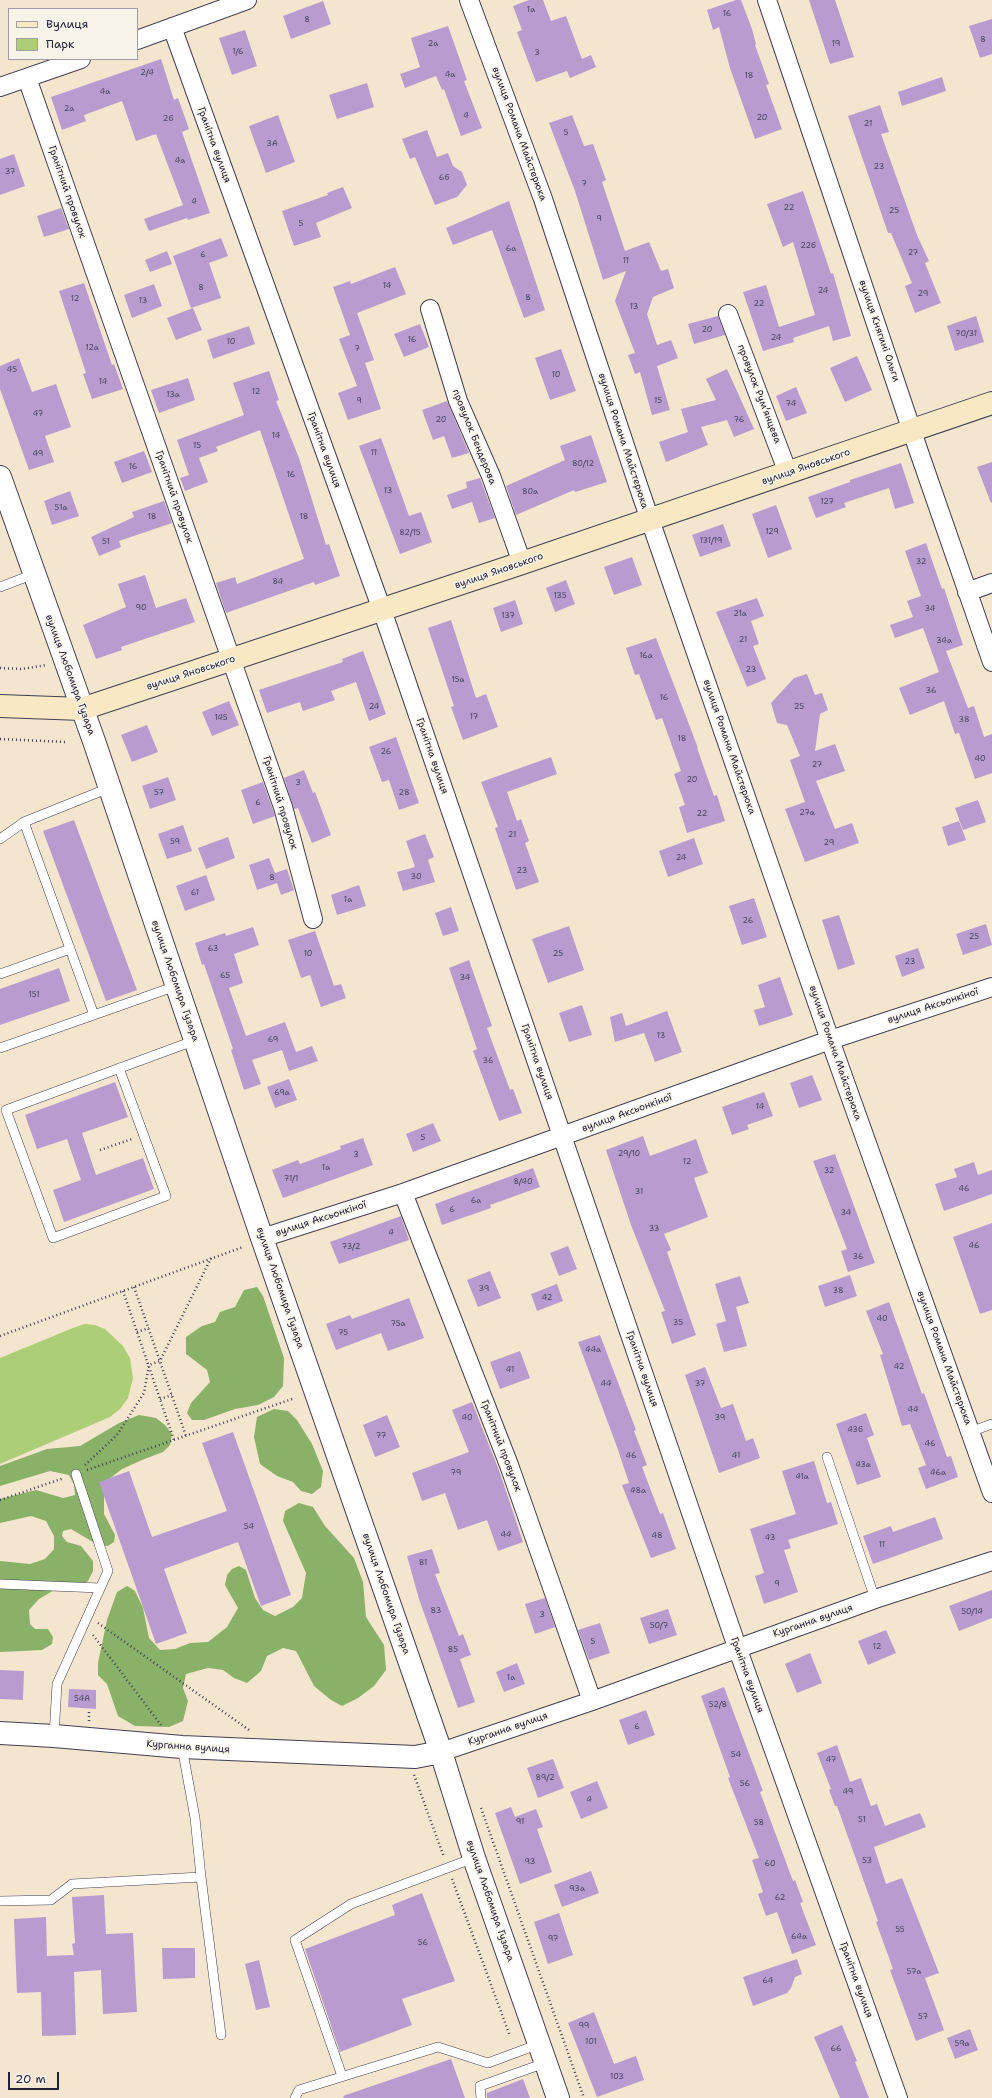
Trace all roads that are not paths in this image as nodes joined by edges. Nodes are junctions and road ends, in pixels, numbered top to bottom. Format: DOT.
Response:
graph roads {
  1 [pos="247,0"];
  2 [pos="469,0"];
  3 [pos="767,0"];
  4 [pos="172,28"];
  5 [pos="138,40"];
  6 [pos="79,60"];
  7 [pos="27,78"];
  8 [pos="0,88"];
  9 [pos="430,309"];
  10 [pos="728,314"];
  11 [pos="992,403"];
  12 [pos="912,429"];
  13 [pos="788,474"];
  14 [pos="0,478"];
  15 [pos="650,520"];
  16 [pos="522,564"];
  17 [pos="34,574"];
  18 [pos="992,583"];
  19 [pos="0,587"];
  20 [pos="967,592"];
  21 [pos="382,610"];
  22 [pos="232,660"];
  23 [pos="992,662"];
  24 [pos="0,706"];
  25 [pos="82,709"];
  26 [pos="109,788"];
  27 [pos="24,822"];
  28 [pos="0,839"];
  29 [pos="313,919"];
  30 [pos="70,949"];
  31 [pos="0,974"];
  32 [pos="176,986"];
  33 [pos="992,987"];
  34 [pos="94,1015"];
  35 [pos="196,1040"];
  36 [pos="830,1040"];
  37 [pos="0,1048"];
  38 [pos="119,1068"];
  39 [pos="562,1136"];
  40 [pos="403,1193"];
  41 [pos="262,1238"];
  42 [pos="992,1424"];
  43 [pos="970,1432"];
  44 [pos="827,1457"];
  45 [pos="76,1474"];
  46 [pos="992,1493"];
  47 [pos="992,1561"];
  48 [pos="0,1584"];
  49 [pos="100,1588"];
  50 [pos="875,1599"];
  51 [pos="737,1647"];
  52 [pos="592,1701"];
  53 [pos="0,1733"];
  54 [pos="54,1736"];
  55 [pos="182,1747"];
  56 [pos="441,1752"];
  57 [pos="474,1858"];
  58 [pos="201,1877"];
  59 [pos="0,1901"];
  60 [pos="221,2035"];
  61 [pos="542,2053"];
  62 [pos="342,2076"];
  63 [pos="295,2098"];
  64 [pos="481,2098"];
  65 [pos="558,2098"];
  66 [pos="898,2098"];
  1 -- 4 [label="street"];
  2 -- 15 [label="street, вулиця Романа Майстерюка"];
  3 -- 12 [label="street, вулиця Княгині Ольги"];
  4 -- 5 [label="street"];
  4 -- 21 [label="street, Гранітна вулиця"];
  6 -- 7 [label="street"];
  7 -- 8 [label="street"];
  7 -- 22 [label="street, Гранітний провулок"];
  9 -- 16 [label="street, провулок Бендерова"];
  10 -- 13 [label="street, провулок Румʼянцева"];
  11 -- 12 [label="main road, вулиця Яновського"];
  12 -- 13 [label="main road, вулиця Яновського"];
  12 -- 20 [label="street, вулиця Княгині Ольги"];
  13 -- 15 [label="main road, вулиця Яновського"];
  14 -- 17 [label="street, вулиця Любомира Гузара"];
  15 -- 16 [label="main road, вулиця Яновського"];
  15 -- 36 [label="street, вулиця Романа Майстерюка"];
  16 -- 21 [label="main road, вулиця Яновського"];
  17 -- 19 [label="lane"];
  17 -- 25 [label="street, вулиця Любомира Гузара"];
  18 -- 20 [label="street"];
  20 -- 23 [label="street, вулиця Княгині Ольги"];
  21 -- 22 [label="main road, вулиця Яновського"];
  21 -- 39 [label="street, Гранітна вулиця"];
  22 -- 25 [label="main road, вулиця Яновського"];
  22 -- 29 [label="street, Гранітний провулок"];
  24 -- 25 [label="main road, вулиця Яновського"];
  25 -- 26 [label="street, вулиця Любомира Гузара"];
  26 -- 27 [label="lane"];
  26 -- 32 [label="street, вулиця Любомира Гузара"];
  27 -- 28 [label="lane"];
  27 -- 30 [label="lane"];
  30 -- 31 [label="lane"];
  30 -- 34 [label="lane"];
  32 -- 34 [label="lane"];
  32 -- 35 [label="street, вулиця Любомира Гузара"];
  33 -- 36 [label="street, вулиця Аксьонкіної"];
  34 -- 37 [label="lane"];
  35 -- 38 [label="lane"];
  35 -- 41 [label="street, вулиця Любомира Гузара"];
  36 -- 39 [label="street, вулиця Аксьонкіної"];
  36 -- 43 [label="street, вулиця Романа Майстерюка"];
  38 -- 38 [label="lane"];
  39 -- 40 [label="street, вулиця Аксьонкіної"];
  39 -- 51 [label="street, Гранітна вулиця"];
  40 -- 41 [label="street, вулиця Аксьонкіної"];
  40 -- 52 [label="street, Гранітний провулок"];
  41 -- 56 [label="street, вулиця Любомира Гузара"];
  42 -- 43 [label="lane"];
  43 -- 46 [label="street, вулиця Романа Майстерюка"];
  44 -- 50 [label="lane"];
  45 -- 49 [label="lane"];
  47 -- 50 [label="street, Курганна вулиця"];
  48 -- 49 [label="lane"];
  49 -- 54 [label="lane"];
  50 -- 51 [label="street, Курганна вулиця"];
  51 -- 52 [label="street, Курганна вулиця"];
  51 -- 66 [label="street, Гранітна вулиця"];
  52 -- 56 [label="street, Курганна вулиця"];
  53 -- 54 [label="street, Курганна вулиця"];
  54 -- 55 [label="street, Курганна вулиця"];
  55 -- 56 [label="street, Курганна вулиця"];
  55 -- 58 [label="lane"];
  56 -- 57 [label="street, вулиця Любомира Гузара"];
  57 -- 61 [label="street, вулиця Любомира Гузара"];
  57 -- 62 [label="lane"];
  58 -- 59 [label="lane"];
  58 -- 60 [label="lane"];
  61 -- 62 [label="lane"];
  61 -- 64 [label="lane"];
  61 -- 65 [label="street, вулиця Любомира Гузара"];
  62 -- 63 [label="lane"];
}
